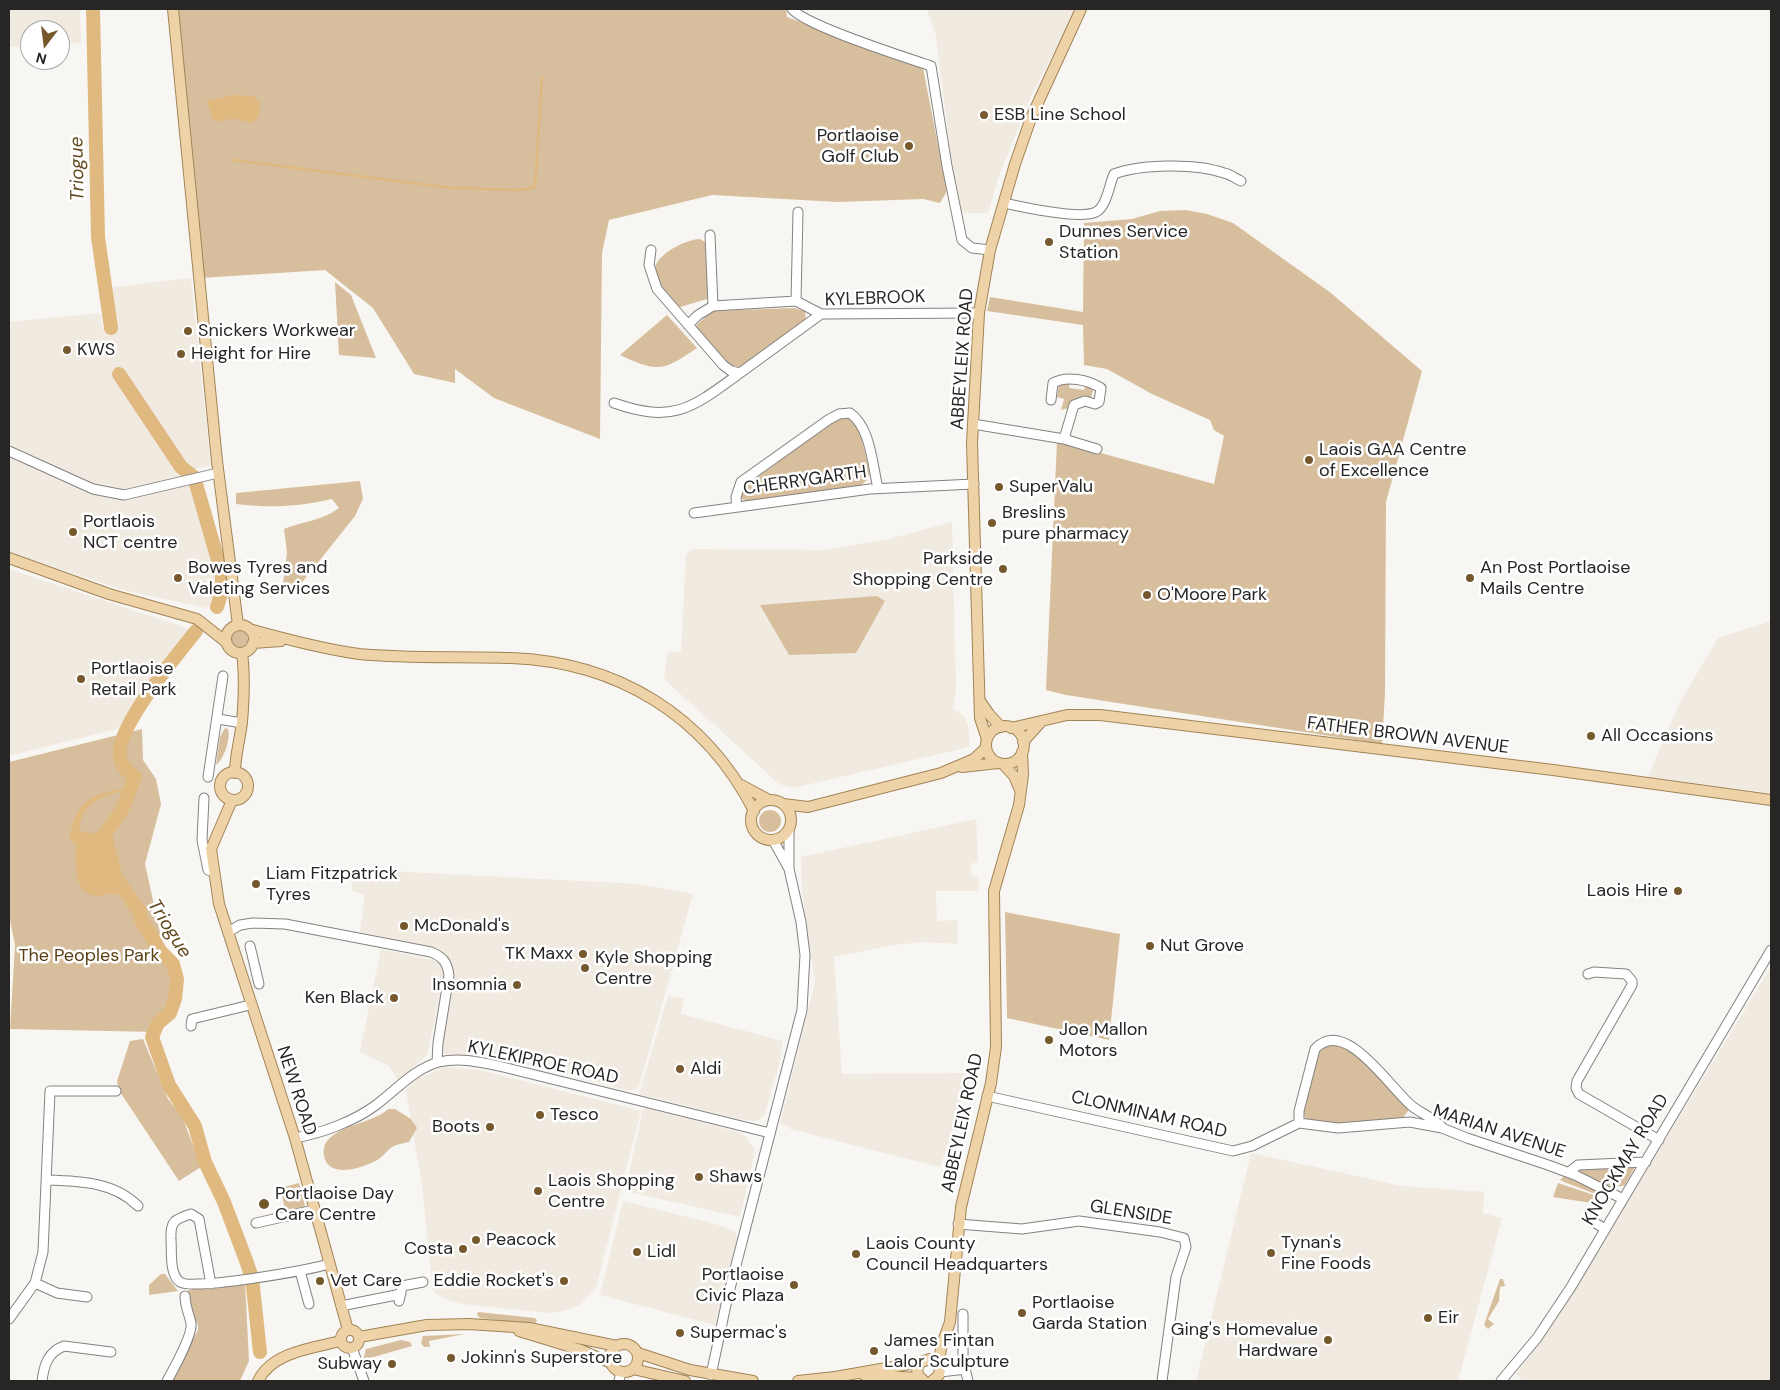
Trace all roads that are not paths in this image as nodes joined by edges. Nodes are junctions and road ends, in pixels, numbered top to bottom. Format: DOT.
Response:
graph roads {
  1 [pos="173,9"];
  2 [pos="792,9"];
  3 [pos="1081,9"];
  4 [pos="1241,182"];
  5 [pos="1004,203"];
  6 [pos="798,212"];
  7 [pos="710,235"];
  8 [pos="651,250"];
  9 [pos="990,250"];
  10 [pos="796,301"];
  11 [pos="713,306"];
  12 [pos="979,313"];
  13 [pos="821,314"];
  14 [pos="688,325"];
  15 [pos="740,373"];
  16 [pos="1051,400"];
  17 [pos="614,403"];
  18 [pos="973,424"];
  19 [pos="1064,439"];
  20 [pos="1097,449"];
  21 [pos="9,451"];
  22 [pos="218,473"];
  23 [pos="974,484"];
  24 [pos="878,488"];
  25 [pos="737,507"];
  26 [pos="694,513"];
  27 [pos="9,558"];
  28 [pos="208,626"];
  29 [pos="234,627"];
  30 [pos="249,629"];
  31 [pos="287,641"];
  32 [pos="226,642"];
  33 [pos="253,643"];
  34 [pos="242,652"];
  35 [pos="224,676"];
  36 [pos="980,700"];
  37 [pos="218,719"];
  38 [pos="1041,722"];
  39 [pos="242,723"];
  40 [pos="1006,728"];
  41 [pos="987,744"];
  42 [pos="1022,747"];
  43 [pos="1000,763"];
  44 [pos="956,768"];
  45 [pos="235,772"];
  46 [pos="208,777"];
  47 [pos="741,785"];
  48 [pos="1020,791"];
  49 [pos="204,798"];
  50 [pos="232,800"];
  51 [pos="769,800"];
  52 [pos="1771,800"];
  53 [pos="783,804"];
  54 [pos="808,807"];
  55 [pos="754,811"];
  56 [pos="790,825"];
  57 [pos="773,840"];
  58 [pos="789,869"];
  59 [pos="213,872"];
  60 [pos="228,932"];
  61 [pos="250,946"];
  62 [pos="1771,950"];
  63 [pos="255,969"];
  64 [pos="1588,974"];
  65 [pos="242,977"];
  66 [pos="259,984"];
  67 [pos="250,1004"];
  68 [pos="191,1026"];
  69 [pos="437,1062"];
  70 [pos="116,1091"];
  71 [pos="987,1096"];
  72 [pos="1414,1107"];
  73 [pos="1410,1122"];
  74 [pos="1299,1123"];
  75 [pos="1442,1128"];
  76 [pos="770,1133"];
  77 [pos="295,1138"];
  78 [pos="1659,1140"];
  79 [pos="1646,1162"];
  80 [pos="1569,1172"];
  81 [pos="48,1180"];
  82 [pos="1623,1199"];
  83 [pos="138,1206"];
  84 [pos="314,1210"];
  85 [pos="1592,1219"];
  86 [pos="256,1223"];
  87 [pos="958,1224"];
  88 [pos="1604,1229"];
  89 [pos="329,1264"];
  90 [pos="300,1271"];
  91 [pos="423,1282"];
  92 [pos="35,1283"];
  93 [pos="211,1284"];
  94 [pos="184,1296"];
  95 [pos="87,1297"];
  96 [pos="309,1304"];
  97 [pos="341,1306"];
  98 [pos="963,1314"];
  99 [pos="9,1319"];
  100 [pos="506,1328"];
  101 [pos="348,1330"];
  102 [pos="359,1337"];
  103 [pos="341,1341"];
  104 [pos="942,1344"];
  105 [pos="617,1346"];
  106 [pos="352,1348"];
  107 [pos="111,1352"];
  108 [pos="638,1353"];
  109 [pos="924,1360"];
  110 [pos="611,1363"];
  111 [pos="966,1369"];
  112 [pos="633,1370"];
  113 [pos="711,1375"];
  114 [pos="846,1375"];
  115 [pos="937,1375"];
  116 [pos="620,1377"];
  117 [pos="873,1378"];
  118 [pos="364,1380"];
  119 [pos="922,1380"];
  120 [pos="42,1381"];
  121 [pos="167,1381"];
  122 [pos="258,1381"];
  123 [pos="685,1381"];
  124 [pos="753,1381"];
  125 [pos="798,1381"];
  126 [pos="968,1381"];
  127 [pos="1162,1381"];
  128 [pos="1501,1381"];
  1 -- 22 [label="main road"];
  2 -- 9 [label="street"];
  3 -- 5 [label="main road, ABBEYLEIX ROAD"];
  4 -- 5 [label="street"];
  5 -- 9 [label="main road, ABBEYLEIX ROAD"];
  6 -- 10 [label="street"];
  7 -- 11 [label="street"];
  8 -- 14 [label="street"];
  9 -- 12 [label="main road, ABBEYLEIX ROAD"];
  10 -- 11 [label="street"];
  10 -- 13 [label="street"];
  11 -- 14 [label="street"];
  12 -- 13 [label="street, KYLEBROOK"];
  12 -- 18 [label="main road, ABBEYLEIX ROAD"];
  13 -- 15 [label="street, KYLEBROOK"];
  14 -- 15 [label="street"];
  15 -- 17 [label="street, KYLEBROOK"];
  16 -- 19 [label="street"];
  18 -- 19 [label="street"];
  18 -- 23 [label="main road, ABBEYLEIX ROAD"];
  19 -- 20 [label="street"];
  21 -- 22 [label="street"];
  22 -- 29 [label="main road"];
  23 -- 24 [label="street, CHERRYGARTH"];
  23 -- 36 [label="main road, ABBEYLEIX ROAD"];
  24 -- 25 [label="street, CHERRYGARTH"];
  24 -- 25 [label="street, CHERRYGARTH"];
  25 -- 26 [label="street, CHERRYGARTH"];
  27 -- 28 [label="main road"];
  28 -- 29 [label="main road"];
  28 -- 32 [label="main road"];
  29 -- 30 [label="main road"];
  29 -- 32 [label="main road"];
  30 -- 31 [label="main road"];
  30 -- 33 [label="main road"];
  31 -- 33 [label="main road"];
  31 -- 47 [label="main road"];
  32 -- 34 [label="main road"];
  33 -- 34 [label="main road"];
  34 -- 39 [label="main road"];
  35 -- 37 [label="street"];
  36 -- 40 [label="main road"];
  36 -- 41 [label="main road, ABBEYLEIX ROAD"];
  37 -- 39 [label="street"];
  37 -- 46 [label="street"];
  38 -- 40 [label="main road, FATHER BROWN AVENUE"];
  38 -- 42 [label="main road"];
  38 -- 52 [label="main road, FATHER BROWN AVENUE"];
  39 -- 45 [label="main road"];
  40 -- 41 [label="main road"];
  40 -- 42 [label="main road"];
  41 -- 43 [label="main road"];
  41 -- 44 [label="main road"];
  42 -- 43 [label="main road"];
  42 -- 48 [label="main road, ABBEYLEIX ROAD"];
  43 -- 44 [label="main road"];
  43 -- 48 [label="main road"];
  44 -- 54 [label="main road"];
  45 -- 50 [label="main road"];
  45 -- 50 [label="main road"];
  47 -- 51 [label="main road"];
  47 -- 55 [label="main road"];
  48 -- 71 [label="main road, ABBEYLEIX ROAD"];
  49 -- 59 [label="street"];
  50 -- 59 [label="main road, NEW ROAD"];
  51 -- 53 [label="main road"];
  51 -- 55 [label="main road"];
  53 -- 54 [label="main road"];
  53 -- 56 [label="main road"];
  54 -- 56 [label="main road"];
  55 -- 57 [label="main road"];
  56 -- 57 [label="main road"];
  56 -- 58 [label="street"];
  57 -- 58 [label="street"];
  58 -- 76 [label="street"];
  59 -- 60 [label="main road, NEW ROAD"];
  60 -- 65 [label="main road, NEW ROAD"];
  60 -- 69 [label="street"];
  61 -- 63 [label="street"];
  62 -- 78 [label="street, KNOCKMAY ROAD"];
  63 -- 65 [label="street"];
  63 -- 66 [label="street"];
  64 -- 78 [label="street"];
  65 -- 67 [label="main road, NEW ROAD"];
  67 -- 68 [label="street"];
  67 -- 77 [label="main road, NEW ROAD"];
  69 -- 76 [label="street, KYLEKIPROE ROAD"];
  69 -- 77 [label="street, KYLEKIPROE ROAD"];
  70 -- 81 [label="street"];
  71 -- 74 [label="street, CLONMINAM ROAD"];
  71 -- 87 [label="main road, ABBEYLEIX ROAD"];
  72 -- 73 [label="street"];
  72 -- 74 [label="street"];
  72 -- 75 [label="street"];
  73 -- 74 [label="street, MARIAN AVENUE"];
  73 -- 75 [label="street, MARIAN AVENUE"];
  75 -- 80 [label="street, MARIAN AVENUE"];
  76 -- 113 [label="street"];
  77 -- 84 [label="main road, NEW ROAD"];
  78 -- 79 [label="street, KNOCKMAY ROAD"];
  79 -- 80 [label="street, MARIAN AVENUE"];
  79 -- 82 [label="street, KNOCKMAY ROAD"];
  80 -- 82 [label="street, MARIAN AVENUE"];
  81 -- 83 [label="street"];
  81 -- 92 [label="street"];
  82 -- 88 [label="street, KNOCKMAY ROAD"];
  84 -- 86 [label="street"];
  84 -- 89 [label="main road, NEW ROAD"];
  85 -- 88 [label="street"];
  87 -- 104 [label="main road, ABBEYLEIX ROAD"];
  87 -- 127 [label="street, GLENSIDE"];
  88 -- 128 [label="street, KNOCKMAY ROAD"];
  89 -- 90 [label="street"];
  89 -- 97 [label="main road, NEW ROAD"];
  90 -- 93 [label="street"];
  90 -- 96 [label="street"];
  91 -- 97 [label="street"];
  92 -- 95 [label="street"];
  92 -- 99 [label="street"];
  93 -- 93 [label="street"];
  94 -- 121 [label="street"];
  97 -- 101 [label="main road, NEW ROAD"];
  98 -- 111 [label="street"];
  100 -- 102 [label="main road"];
  100 -- 105 [label="main road"];
  100 -- 110 [label="main road"];
  101 -- 102 [label="main road"];
  101 -- 103 [label="main road"];
  102 -- 106 [label="main road"];
  103 -- 106 [label="main road"];
  103 -- 122 [label="main road"];
  104 -- 109 [label="main road"];
  104 -- 115 [label="main road, ABBEYLEIX ROAD"];
  105 -- 108 [label="main road"];
  105 -- 110 [label="main road"];
  106 -- 118 [label="street"];
  107 -- 120 [label="street"];
  108 -- 112 [label="main road"];
  108 -- 113 [label="main road"];
  109 -- 114 [label="main road"];
  109 -- 115 [label="main road"];
  109 -- 119 [label="main road"];
  110 -- 116 [label="main road"];
  111 -- 115 [label="street"];
  111 -- 126 [label="street"];
  112 -- 116 [label="main road"];
  112 -- 123 [label="main road"];
  113 -- 124 [label="main road"];
  114 -- 117 [label="main road"];
  114 -- 125 [label="main road"];
  117 -- 119 [label="main road"];
}
